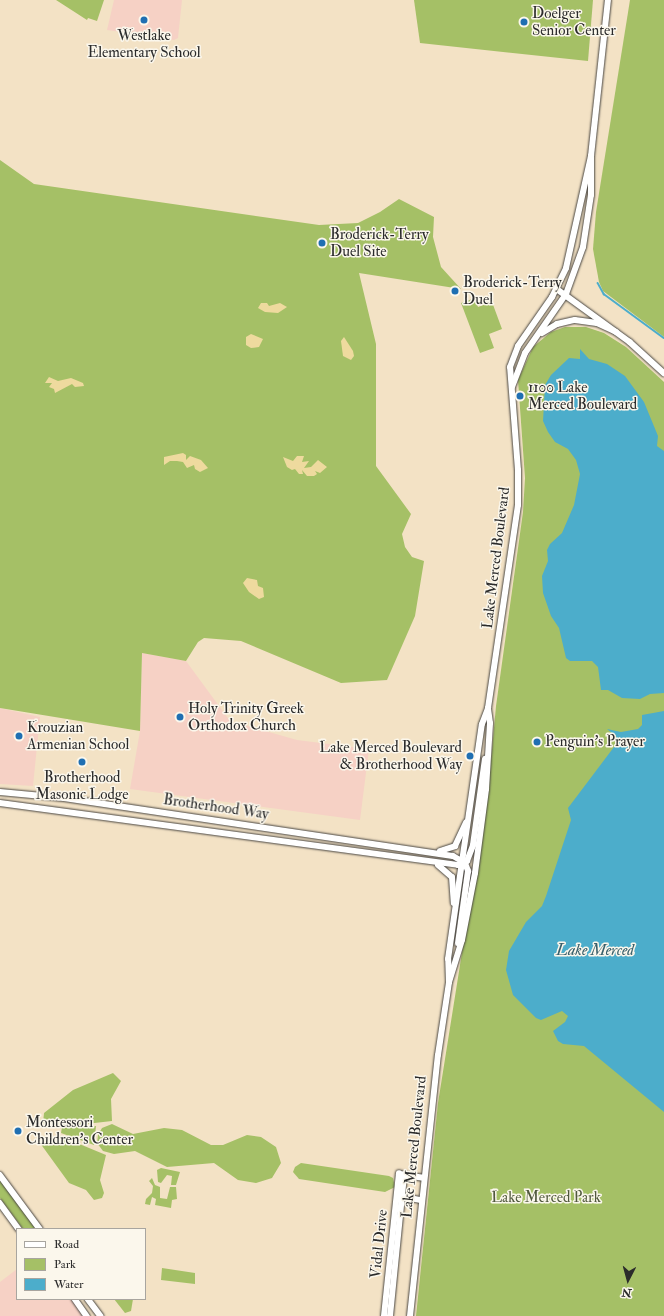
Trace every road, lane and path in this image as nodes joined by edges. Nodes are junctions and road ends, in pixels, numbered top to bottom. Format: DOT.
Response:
graph roads {
  1 [pos="608,0"];
  2 [pos="591,156"];
  3 [pos="557,289"];
  4 [pos="566,294"];
  5 [pos="616,332"];
  6 [pos="535,339"];
  7 [pos="664,373"];
  8 [pos="512,387"];
  9 [pos="488,708"];
  10 [pos="490,723"];
  11 [pos="0,792"];
  12 [pos="0,803"];
  13 [pos="470,811"];
  14 [pos="428,851"];
  15 [pos="426,862"];
  16 [pos="464,863"];
  17 [pos="453,929"];
  18 [pos="459,950"];
  19 [pos="449,982"];
  20 [pos="0,1175"];
  21 [pos="423,1178"];
  22 [pos="399,1196"];
  23 [pos="421,1200"];
  24 [pos="0,1203"];
  25 [pos="18,1228"];
  26 [pos="39,1228"];
  27 [pos="76,1300"];
  28 [pos="89,1300"];
  29 [pos="87,1316"];
  30 [pos="101,1316"];
  31 [pos="384,1316"];
  32 [pos="390,1316"];
  33 [pos="410,1316"];
  1 -- 2 [label="main road, Lake Merced Boulevard"];
  2 -- 3 [label="main road, Lake Merced Boulevard"];
  2 -- 4 [label="main road, Lake Merced Boulevard"];
  3 -- 4 [label="street"];
  3 -- 8 [label="main road, Lake Merced Boulevard"];
  4 -- 5 [label="street"];
  4 -- 6 [label="main road, Lake Merced Boulevard"];
  5 -- 6 [label="main road"];
  5 -- 7 [label="street"];
  6 -- 8 [label="main road, Lake Merced Boulevard"];
  8 -- 9 [label="main road, Lake Merced Boulevard"];
  9 -- 10 [label="main road, Lake Merced Boulevard"];
  9 -- 13 [label="main road, Lake Merced Boulevard"];
  10 -- 16 [label="main road"];
  10 -- 18 [label="main road, Lake Merced Boulevard"];
  11 -- 14 [label="main road, Brotherhood Way"];
  12 -- 15 [label="main road, Brotherhood Way"];
  13 -- 14 [label="main road"];
  13 -- 16 [label="main road, Lake Merced Boulevard"];
  14 -- 16 [label="main road"];
  15 -- 16 [label="main road"];
  15 -- 17 [label="main road"];
  16 -- 17 [label="main road, Lake Merced Boulevard"];
  16 -- 18 [label="main road"];
  17 -- 19 [label="main road, Lake Merced Boulevard"];
  18 -- 19 [label="main road, Lake Merced Boulevard"];
  19 -- 21 [label="main road, Lake Merced Boulevard"];
  20 -- 26 [label="street"];
  21 -- 22 [label="street, Vidal Drive"];
  21 -- 23 [label="main road, Lake Merced Boulevard"];
  22 -- 23 [label="street"];
  22 -- 31 [label="street, Vidal Drive"];
  22 -- 32 [label="street, Vidal Drive"];
  23 -- 33 [label="main road, Lake Merced Boulevard"];
  24 -- 25 [label="street"];
  27 -- 29 [label="street"];
  28 -- 30 [label="street"];
}
